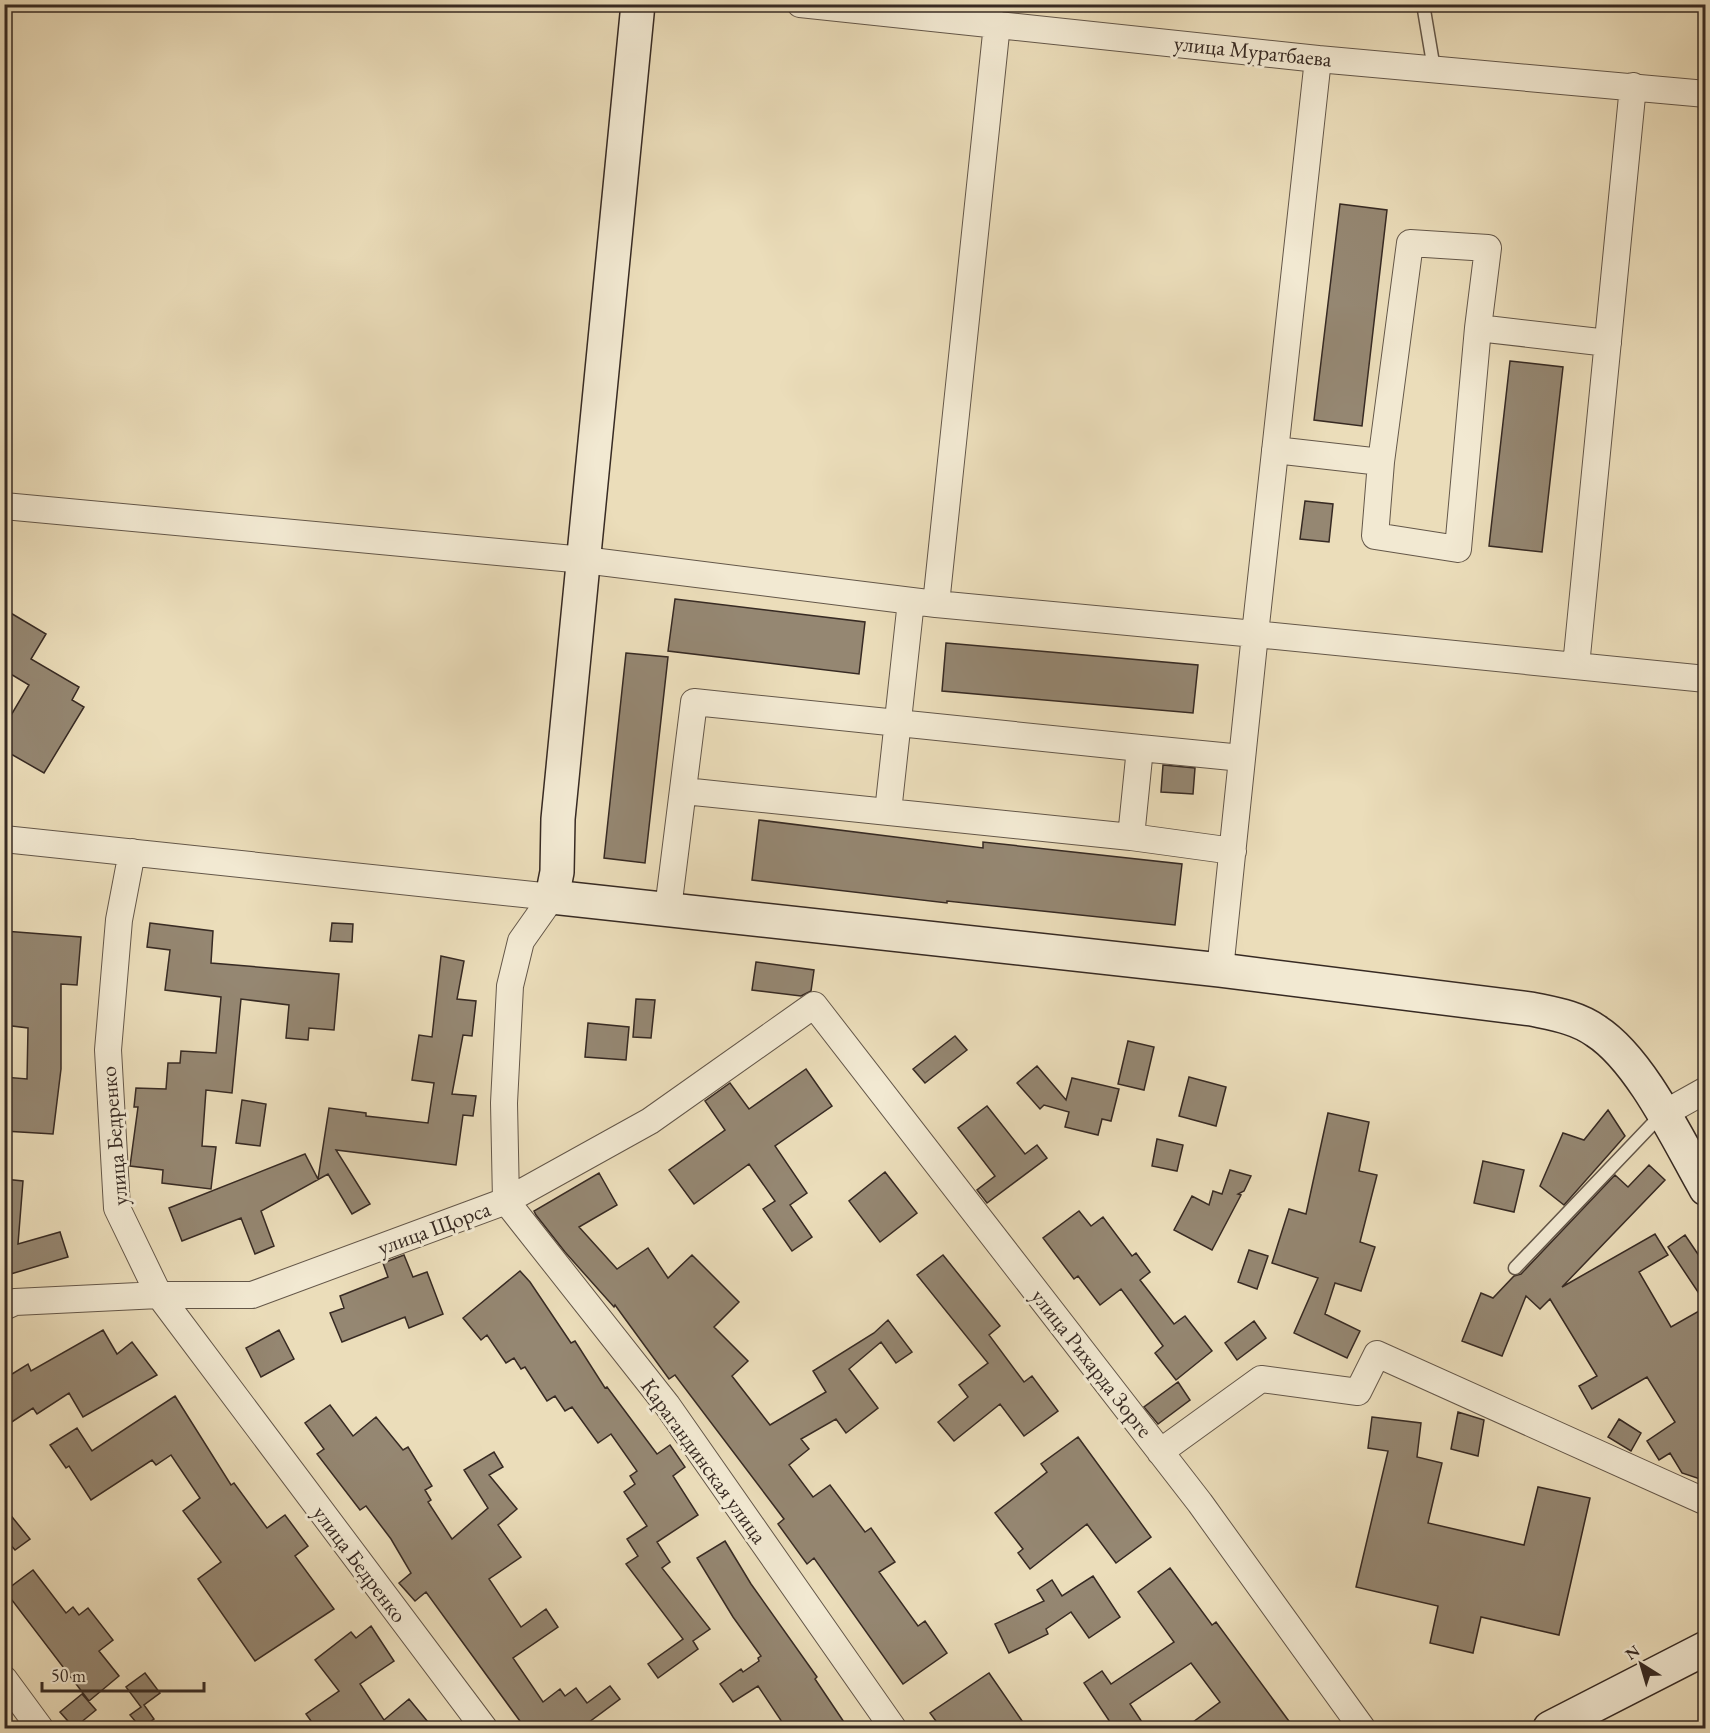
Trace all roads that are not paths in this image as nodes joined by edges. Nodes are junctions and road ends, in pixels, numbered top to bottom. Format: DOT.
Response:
graph roads {
  1 [pos="638,4"];
  2 [pos="800,4"];
  3 [pos="1423,4"];
  4 [pos="997,24"];
  5 [pos="1318,59"];
  6 [pos="1434,69"];
  7 [pos="1633,86"];
  8 [pos="1706,94"];
  9 [pos="1478,328"];
  10 [pos="1608,343"];
  11 [pos="1275,450"];
  12 [pos="1381,462"];
  13 [pos="4,506"];
  14 [pos="584,560"];
  15 [pos="911,601"];
  16 [pos="936,604"];
  17 [pos="1255,634"];
  18 [pos="1576,666"];
  19 [pos="1706,679"];
  20 [pos="897,723"];
  21 [pos="1140,748"];
  22 [pos="1242,758"];
  23 [pos="684,791"];
  24 [pos="888,812"];
  25 [pos="1131,837"];
  26 [pos="4,839"];
  27 [pos="1233,851"];
  28 [pos="132,852"];
  29 [pos="552,897"];
  30 [pos="668,909"];
  31 [pos="1220,970"];
  32 [pos="814,1005"];
  33 [pos="1706,1090"];
  34 [pos="1663,1114"];
  35 [pos="1706,1189"];
  36 [pos="506,1201"];
  37 [pos="1515,1268"];
  38 [pos="159,1295"];
  39 [pos="4,1307"];
  40 [pos="1160,1452"];
  41 [pos="1706,1502"];
  42 [pos="1706,1648"];
  43 [pos="4,1679"];
  44 [pos="40,1728"];
  45 [pos="484,1728"];
  46 [pos="893,1728"];
  47 [pos="1362,1728"];
  48 [pos="1550,1728"];
  1 -- 14 [label="street"];
  2 -- 4 [label="street, улица Муратбаева"];
  3 -- 6 [label="lane"];
  4 -- 5 [label="street, улица Муратбаева"];
  4 -- 16 [label="street"];
  5 -- 6 [label="street, улица Муратбаева"];
  5 -- 11 [label="street"];
  6 -- 7 [label="street, улица Муратбаева"];
  7 -- 8 [label="street, улица Муратбаева"];
  7 -- 10 [label="street"];
  9 -- 10 [label="street"];
  9 -- 12 [label="street"];
  9 -- 12 [label="street"];
  10 -- 18 [label="street"];
  11 -- 12 [label="street"];
  11 -- 17 [label="street"];
  13 -- 14 [label="street"];
  14 -- 15 [label="street"];
  14 -- 29 [label="street"];
  15 -- 16 [label="street"];
  15 -- 20 [label="street"];
  16 -- 17 [label="street"];
  17 -- 18 [label="street"];
  17 -- 22 [label="street"];
  18 -- 19 [label="street"];
  20 -- 21 [label="street"];
  20 -- 23 [label="street"];
  20 -- 24 [label="street"];
  21 -- 22 [label="street"];
  21 -- 25 [label="street"];
  22 -- 27 [label="street"];
  23 -- 24 [label="street"];
  23 -- 30 [label="street"];
  24 -- 25 [label="street"];
  25 -- 27 [label="street"];
  26 -- 28 [label="street"];
  27 -- 31 [label="street"];
  28 -- 29 [label="street"];
  28 -- 38 [label="street, улица Бедренко"];
  29 -- 30 [label="street"];
  29 -- 36 [label="street"];
  30 -- 31 [label="street"];
  31 -- 34 [label="street"];
  32 -- 36 [label="street, улица Щорса"];
  32 -- 40 [label="street, улица Рихарда Зорге"];
  33 -- 34 [label="street"];
  34 -- 35 [label="street"];
  34 -- 37 [label="lane"];
  36 -- 38 [label="street, улица Щорса"];
  36 -- 46 [label="street, Карагандинская улица"];
  38 -- 39 [label="street, улица Щорса"];
  38 -- 45 [label="street, улица Бедренко"];
  40 -- 41 [label="street"];
  40 -- 47 [label="street, улица Рихарда Зорге"];
  42 -- 48 [label="street"];
  43 -- 44 [label="street"];
}
